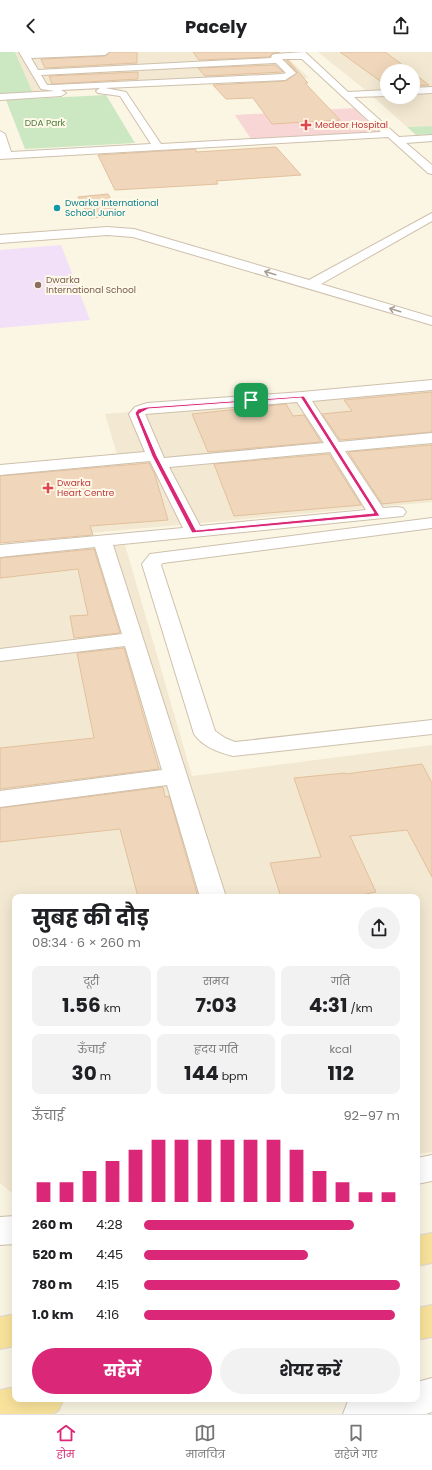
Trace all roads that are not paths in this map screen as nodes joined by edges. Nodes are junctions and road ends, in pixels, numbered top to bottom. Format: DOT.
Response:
graph roads {
  1 [pos="104,52"];
  2 [pos="24,54"];
  3 [pos="303,54"];
  4 [pos="274,56"];
  5 [pos="36,73"];
  6 [pos="117,88"];
  7 [pos="432,90"];
  8 [pos="420,91"];
  9 [pos="380,93"];
  10 [pos="346,95"];
  11 [pos="0,97"];
  12 [pos="0,134"];
  13 [pos="395,137"];
  14 [pos="432,138"];
  15 [pos="158,147"];
  16 [pos="3,156"];
  17 [pos="431,169"];
  18 [pos="432,216"];
  19 [pos="0,232"];
  20 [pos="0,240"];
  21 [pos="325,277"];
  22 [pos="310,285"];
  23 [pos="394,297"];
  24 [pos="432,322"];
  25 [pos="432,385"];
  26 [pos="302,396"];
  27 [pos="432,438"];
  28 [pos="334,446"];
  29 [pos="156,460"];
  30 [pos="0,470"];
  31 [pos="432,509"];
  32 [pos="378,514"];
  33 [pos="432,522"];
  34 [pos="194,532"];
  35 [pos="103,542"];
  36 [pos="0,551"];
  37 [pos="133,639"];
  38 [pos="0,655"];
  39 [pos="432,727"];
  40 [pos="176,776"];
  41 [pos="0,799"];
  42 [pos="213,894"];
  43 [pos="432,1168"];
  44 [pos="420,1170"];
  45 [pos="12,1230"];
  46 [pos="0,1231"];
  47 [pos="432,1248"];
  48 [pos="420,1250"];
  49 [pos="432,1321"];
  50 [pos="420,1323"];
  51 [pos="0,1327"];
  52 [pos="12,1329"];
  53 [pos="12,1331"];
  54 [pos="0,1333"];
  55 [pos="432,1395"];
  56 [pos="420,1398"];
  57 [pos="31,1402"];
  58 [pos="406,1402"];
  59 [pos="0,1408"];
  60 [pos="361,1414"];
  1 -- 2 [label="street"];
  2 -- 5 [label="street"];
  3 -- 4 [label="street"];
  3 -- 10 [label="street"];
  4 -- 5 [label="street"];
  4 -- 6 [label="street"];
  5 -- 6 [label="street"];
  6 -- 11 [label="street"];
  6 -- 15 [label="street"];
  7 -- 8 [label="street"];
  9 -- 10 [label="street"];
  10 -- 13 [label="street"];
  12 -- 16 [label="street"];
  13 -- 14 [label="street"];
  13 -- 15 [label="street"];
  13 -- 17 [label="street"];
  15 -- 16 [label="street"];
  18 -- 21 [label="street"];
  19 -- 21 [label="street"];
  22 -- 20 [label="street, one-way"];
  21 -- 22 [label="street"];
  21 -- 23 [label="street"];
  24 -- 22 [label="street, one-way"];
  25 -- 26 [label="street"];
  26 -- 28 [label="street"];
  26 -- 29 [label="street"];
  27 -- 28 [label="street"];
  28 -- 29 [label="street"];
  28 -- 32 [label="street"];
  29 -- 30 [label="street"];
  29 -- 34 [label="street"];
  31 -- 32 [label="street"];
  32 -- 34 [label="street"];
  33 -- 39 [label="street"];
  34 -- 35 [label="street"];
  35 -- 36 [label="street"];
  35 -- 37 [label="street"];
  37 -- 38 [label="street"];
  37 -- 40 [label="street"];
  40 -- 41 [label="street"];
  40 -- 42 [label="street"];
  43 -- 44 [label="street"];
  45 -- 46 [label="street"];
  47 -- 48 [label="main road"];
  49 -- 50 [label="main road"];
  51 -- 52 [label="main road"];
  53 -- 54 [label="main road"];
  55 -- 56 [label="street"];
  57 -- 59 [label="main road"];
  58 -- 60 [label="street"];
}
